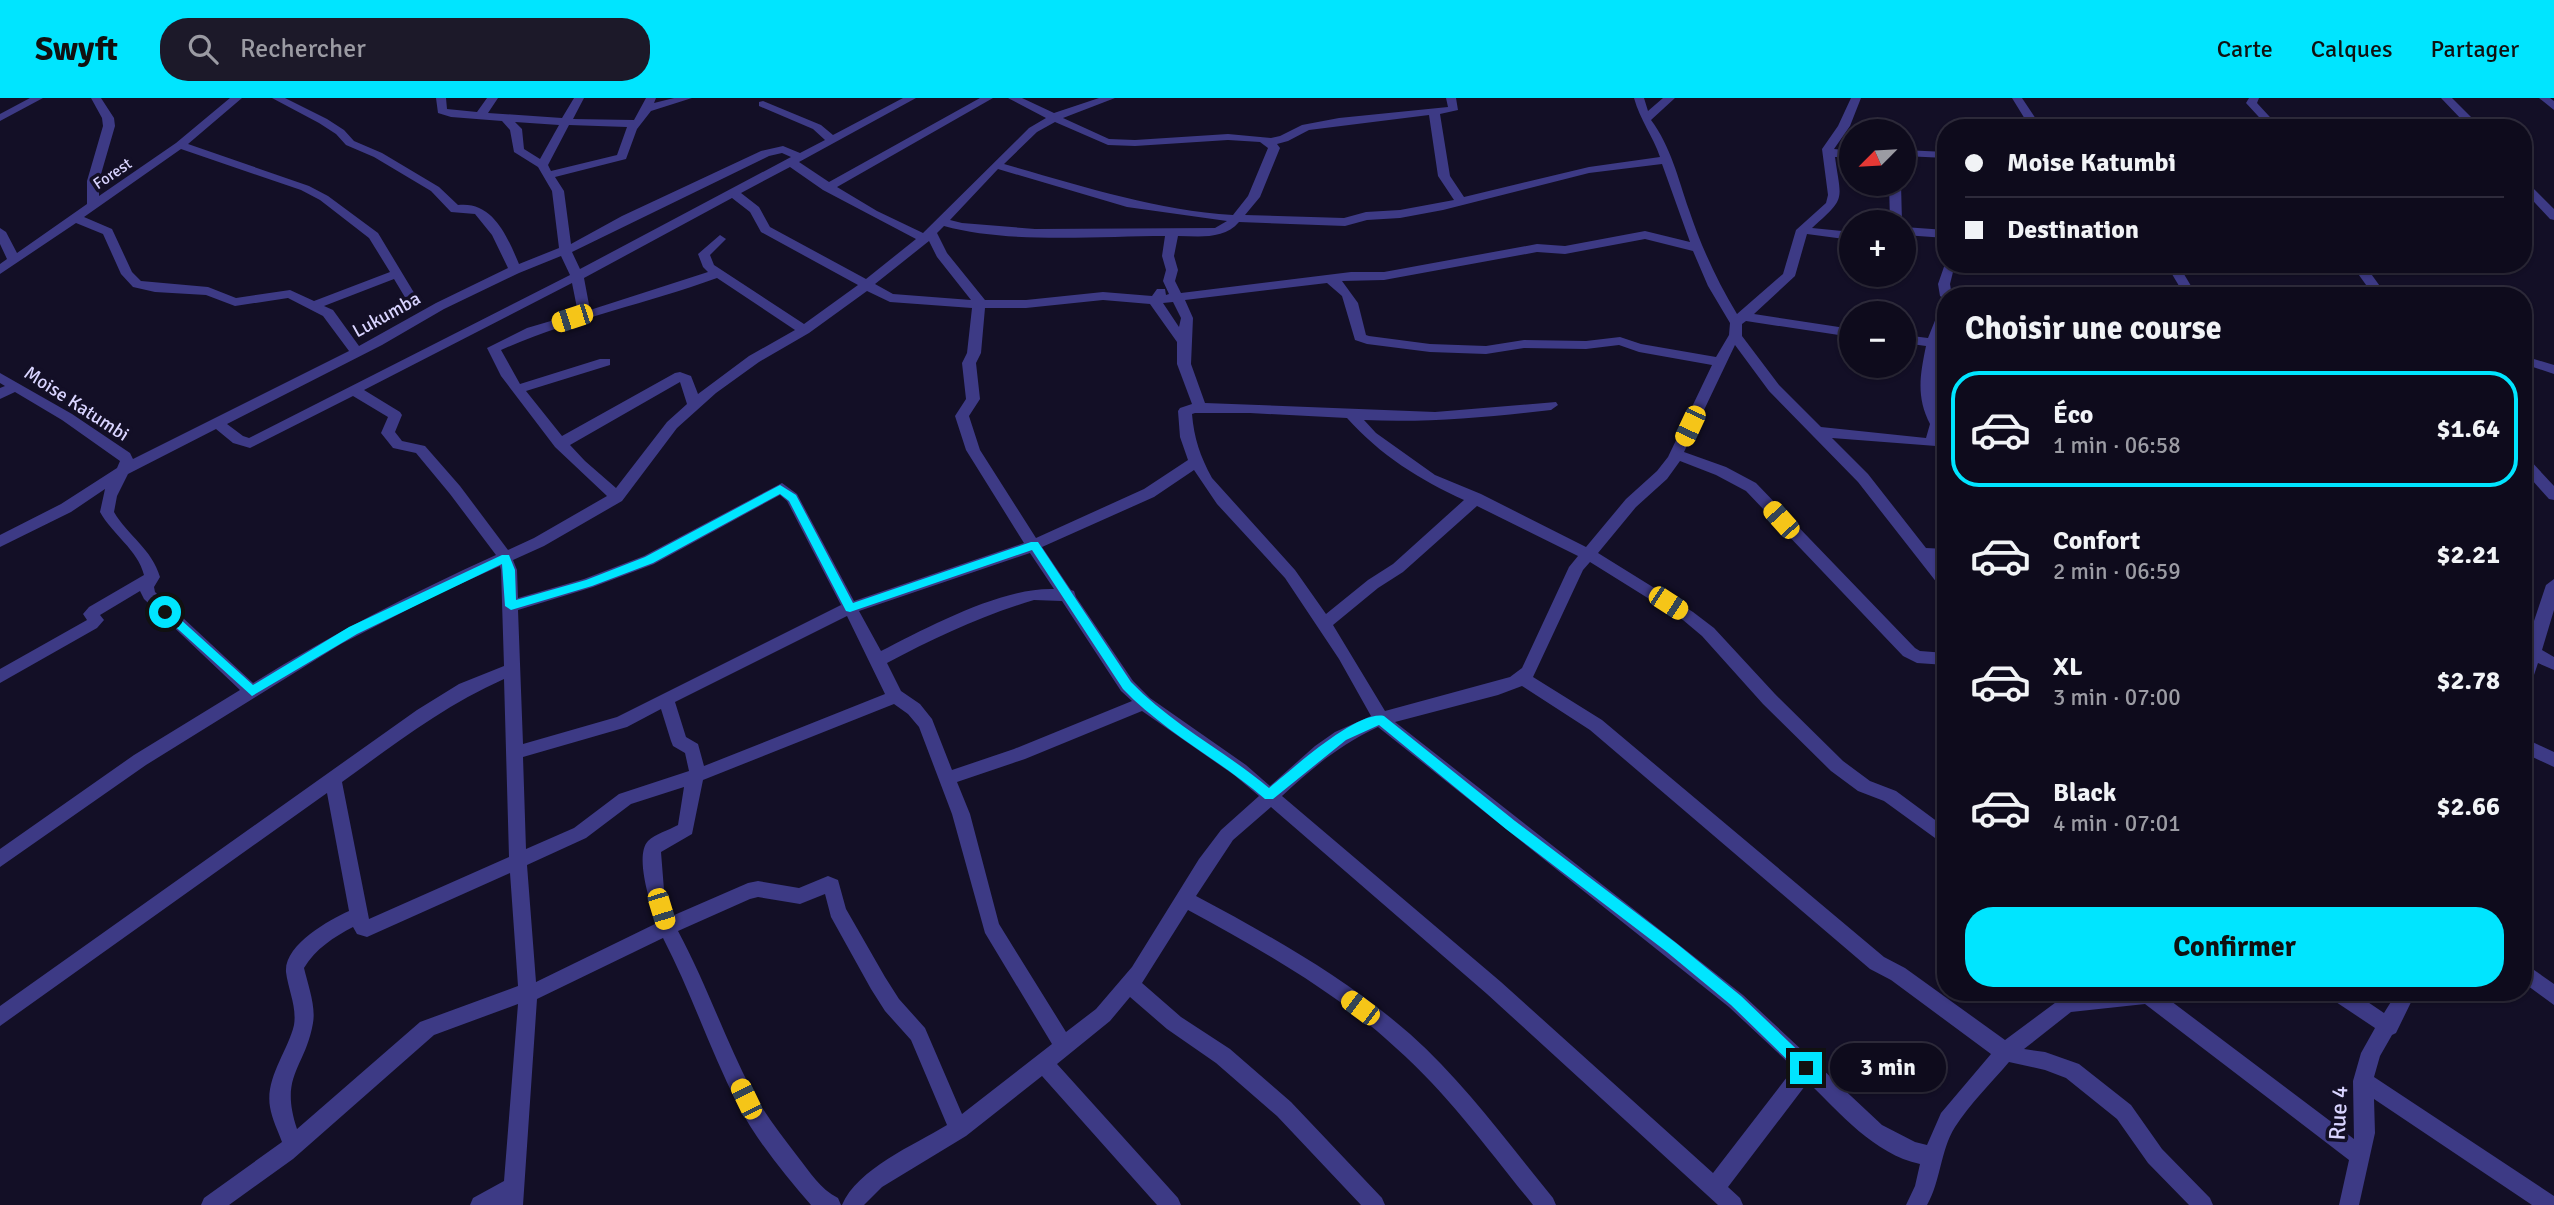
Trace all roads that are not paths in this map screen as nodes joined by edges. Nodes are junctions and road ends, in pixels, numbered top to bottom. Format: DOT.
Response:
graph roads {
  1 [pos="38,98"];
  2 [pos="96,98"];
  3 [pos="237,98"];
  4 [pos="277,98"];
  5 [pos="442,98"];
  6 [pos="493,98"];
  7 [pos="579,98"];
  8 [pos="687,98"];
  9 [pos="911,98"];
  10 [pos="988,98"];
  11 [pos="1013,98"];
  12 [pos="1110,98"];
  13 [pos="1451,98"];
  14 [pos="1639,98"];
  15 [pos="1670,98"];
  16 [pos="1856,98"];
  17 [pos="2017,98"];
  18 [pos="2254,98"];
  19 [pos="2446,98"];
  20 [pos="2544,98"];
  21 [pos="306,99"];
  22 [pos="650,103"];
  23 [pos="763,104"];
  24 [pos="294,105"];
  25 [pos="2554,107"];
  26 [pos="1434,112"];
  27 [pos="480,116"];
  28 [pos="505,117"];
  29 [pos="0,118"];
  30 [pos="1053,118"];
  31 [pos="1645,119"];
  32 [pos="2030,119"];
  33 [pos="2266,119"];
  34 [pos="2467,119"];
  35 [pos="566,121"];
  36 [pos="636,123"];
  37 [pos="833,141"];
  38 [pos="1270,142"];
  39 [pos="180,145"];
  40 [pos="1829,153"];
  41 [pos="1839,153"];
  42 [pos="1916,154"];
  43 [pos="1937,155"];
  44 [pos="796,160"];
  45 [pos="1667,160"];
  46 [pos="996,165"];
  47 [pos="544,170"];
  48 [pos="827,188"];
  49 [pos="732,192"];
  50 [pos="2532,193"];
  51 [pos="1461,202"];
  52 [pos="93,205"];
  53 [pos="2554,216"];
  54 [pos="74,218"];
  55 [pos="1234,219"];
  56 [pos="943,222"];
  57 [pos="1802,230"];
  58 [pos="0,232"];
  59 [pos="1172,233"];
  60 [pos="1916,233"];
  61 [pos="1839,234"];
  62 [pos="928,235"];
  63 [pos="1937,236"];
  64 [pos="720,239"];
  65 [pos="1698,248"];
  66 [pos="566,250"];
  67 [pos="14,260"];
  68 [pos="0,270"];
  69 [pos="515,270"];
  70 [pos="718,272"];
  71 [pos="397,274"];
  72 [pos="577,276"];
  73 [pos="1329,279"];
  74 [pos="1169,281"];
  75 [pos="865,286"];
  76 [pos="410,296"];
  77 [pos="1178,297"];
  78 [pos="1156,300"];
  79 [pos="980,304"];
  80 [pos="316,305"];
  81 [pos="585,314"];
  82 [pos="1738,325"];
  83 [pos="804,330"];
  84 [pos="1839,332"];
  85 [pos="1916,340"];
  86 [pos="1184,342"];
  87 [pos="1937,343"];
  88 [pos="357,352"];
  89 [pos="1937,354"];
  90 [pos="605,362"];
  91 [pos="1720,362"];
  92 [pos="2532,363"];
  93 [pos="2554,370"];
  94 [pos="0,377"];
  95 [pos="16,386"];
  96 [pos="352,389"];
  97 [pos="519,389"];
  98 [pos="0,394"];
  99 [pos="694,404"];
  100 [pos="1550,405"];
  101 [pos="1200,408"];
  102 [pos="1350,413"];
  103 [pos="217,423"];
  104 [pos="1937,424"];
  105 [pos="1937,424"];
  106 [pos="1820,432"];
  107 [pos="560,443"];
  108 [pos="1676,454"];
  109 [pos="1196,462"];
  110 [pos="124,470"];
  111 [pos="2532,472"];
  112 [pos="2554,495"];
  113 [pos="617,497"];
  114 [pos="1476,498"];
  115 [pos="0,542"];
  116 [pos="1034,545"];
  117 [pos="1920,553"];
  118 [pos="1588,554"];
  119 [pos="1937,554"];
  120 [pos="505,557"];
  121 [pos="1937,573"];
  122 [pos="152,577"];
  123 [pos="2554,585"];
  124 [pos="1069,595"];
  125 [pos="511,606"];
  126 [pos="850,608"];
  127 [pos="1325,623"];
  128 [pos="2532,628"];
  129 [pos="2532,653"];
  130 [pos="1937,658"];
  131 [pos="878,660"];
  132 [pos="2554,664"];
  133 [pos="510,670"];
  134 [pos="0,677"];
  135 [pos="1522,678"];
  136 [pos="252,692"];
  137 [pos="893,696"];
  138 [pos="667,701"];
  139 [pos="1144,703"];
  140 [pos="1380,719"];
  141 [pos="2532,749"];
  142 [pos="514,753"];
  143 [pos="2554,761"];
  144 [pos="695,776"];
  145 [pos="333,777"];
  146 [pos="948,778"];
  147 [pos="1269,795"];
  148 [pos="1937,831"];
  149 [pos="0,859"];
  150 [pos="518,862"];
  151 [pos="1185,899"];
  152 [pos="359,915"];
  153 [pos="667,927"];
  154 [pos="2532,978"];
  155 [pos="1130,985"];
  156 [pos="528,994"];
  157 [pos="2554,996"];
  158 [pos="2083,1001"];
  159 [pos="2157,1001"];
  160 [pos="2350,1001"];
  161 [pos="2402,1001"];
  162 [pos="0,1017"];
  163 [pos="2389,1027"];
  164 [pos="1064,1046"];
  165 [pos="2006,1052"];
  166 [pos="1044,1064"];
  167 [pos="1806,1068"];
  168 [pos="2363,1081"];
  169 [pos="959,1129"];
  170 [pos="293,1146"];
  171 [pos="2359,1155"];
  172 [pos="1932,1156"];
  173 [pos="1714,1188"];
  174 [pos="514,1196"];
  175 [pos="211,1205"];
  176 [pos="480,1205"];
  177 [pos="831,1205"];
  178 [pos="852,1205"];
  179 [pos="1171,1205"];
  180 [pos="1375,1205"];
  181 [pos="1546,1205"];
  182 [pos="1733,1205"];
  183 [pos="1916,1205"];
  184 [pos="2203,1205"];
  185 [pos="2349,1205"];
  186 [pos="2550,1205"];
  1 -- 29 [label="street"];
  2 -- 52 [label="street"];
  3 -- 39 [label="street, Forest"];
  4 -- 24 [label="street"];
  5 -- 27 [label="street"];
  6 -- 27 [label="street"];
  7 -- 35 [label="street"];
  8 -- 22 [label="street"];
  9 -- 37 [label="street"];
  10 -- 48 [label="street"];
  11 -- 30 [label="street"];
  12 -- 30 [label="street"];
  13 -- 26 [label="street"];
  14 -- 31 [label="street"];
  15 -- 31 [label="street"];
  16 -- 40 [label="street"];
  17 -- 32 [label="street"];
  18 -- 33 [label="street"];
  19 -- 34 [label="street"];
  20 -- 25 [label="street"];
  21 -- 24 [label="street"];
  22 -- 36 [label="street"];
  23 -- 37 [label="street"];
  24 -- 69 [label="street"];
  26 -- 38 [label="street"];
  26 -- 51 [label="street"];
  27 -- 28 [label="street"];
  28 -- 35 [label="street"];
  28 -- 47 [label="street"];
  30 -- 38 [label="street"];
  30 -- 46 [label="street"];
  31 -- 45 [label="street"];
  35 -- 36 [label="street"];
  35 -- 47 [label="street"];
  36 -- 47 [label="street"];
  37 -- 44 [label="street"];
  38 -- 55 [label="street"];
  39 -- 52 [label="street, Forest"];
  39 -- 71 [label="street"];
  40 -- 41 [label="street"];
  40 -- 57 [label="street"];
  42 -- 43 [label="street"];
  44 -- 48 [label="street"];
  44 -- 49 [label="street"];
  44 -- 66 [label="street, Lukumba"];
  45 -- 51 [label="street"];
  45 -- 65 [label="street"];
  46 -- 55 [label="street"];
  46 -- 56 [label="street"];
  47 -- 66 [label="street"];
  48 -- 62 [label="street"];
  49 -- 72 [label="street"];
  49 -- 75 [label="street"];
  50 -- 53 [label="street"];
  51 -- 55 [label="street"];
  52 -- 54 [label="street, Forest"];
  54 -- 67 [label="street, Forest"];
  54 -- 80 [label="street"];
  55 -- 59 [label="street"];
  56 -- 59 [label="street"];
  56 -- 62 [label="street"];
  57 -- 61 [label="street"];
  57 -- 82 [label="street"];
  58 -- 67 [label="street"];
  59 -- 74 [label="street"];
  60 -- 63 [label="street"];
  62 -- 75 [label="street"];
  62 -- 79 [label="street"];
  64 -- 70 [label="street"];
  65 -- 73 [label="street"];
  65 -- 82 [label="street"];
  66 -- 69 [label="street, Lukumba"];
  66 -- 72 [label="street"];
  67 -- 68 [label="street, Forest"];
  69 -- 88 [label="street, Lukumba"];
  70 -- 81 [label="street"];
  70 -- 83 [label="street"];
  71 -- 76 [label="street"];
  71 -- 80 [label="street"];
  72 -- 81 [label="street"];
  72 -- 96 [label="street"];
  73 -- 77 [label="street"];
  73 -- 91 [label="street"];
  74 -- 77 [label="street"];
  74 -- 78 [label="street"];
  75 -- 79 [label="street"];
  75 -- 83 [label="street"];
  77 -- 78 [label="street"];
  77 -- 86 [label="street"];
  78 -- 79 [label="street"];
  78 -- 86 [label="street"];
  79 -- 116 [label="street"];
  80 -- 88 [label="street"];
  81 -- 97 [label="street"];
  82 -- 84 [label="street"];
  82 -- 91 [label="street"];
  82 -- 106 [label="street"];
  83 -- 99 [label="street"];
  85 -- 87 [label="street"];
  86 -- 101 [label="street"];
  88 -- 103 [label="street, Lukumba"];
  89 -- 104 [label="street"];
  90 -- 97 [label="street"];
  91 -- 108 [label="street"];
  92 -- 93 [label="street"];
  94 -- 95 [label="street, Moise Katumbi"];
  95 -- 98 [label="street"];
  95 -- 110 [label="street, Moise Katumbi"];
  96 -- 103 [label="street"];
  96 -- 120 [label="street"];
  97 -- 107 [label="street"];
  99 -- 107 [label="street"];
  99 -- 113 [label="street"];
  100 -- 102 [label="street"];
  101 -- 102 [label="street"];
  101 -- 109 [label="street"];
  102 -- 114 [label="street"];
  103 -- 110 [label="street, Lukumba"];
  105 -- 106 [label="street"];
  106 -- 117 [label="street"];
  107 -- 113 [label="street"];
  108 -- 118 [label="street"];
  108 -- 130 [label="street"];
  109 -- 116 [label="street"];
  109 -- 127 [label="street"];
  110 -- 115 [label="street, Lukumba"];
  110 -- 122 [label="street, Moise Katumbi"];
  111 -- 112 [label="street"];
  113 -- 120 [label="street"];
  114 -- 118 [label="street"];
  114 -- 127 [label="street"];
  116 -- 124 [label="street"];
  116 -- 126 [label="street"];
  117 -- 119 [label="street"];
  117 -- 121 [label="street"];
  118 -- 135 [label="street"];
  118 -- 148 [label="street"];
  120 -- 125 [label="street"];
  120 -- 136 [label="street"];
  122 -- 134 [label="street"];
  122 -- 136 [label="street, Moise Katumbi"];
  123 -- 128 [label="street"];
  124 -- 131 [label="street"];
  124 -- 139 [label="street"];
  125 -- 126 [label="street"];
  125 -- 133 [label="street"];
  126 -- 131 [label="street"];
  126 -- 138 [label="street"];
  127 -- 140 [label="street"];
  129 -- 132 [label="street"];
  131 -- 137 [label="street"];
  133 -- 142 [label="street"];
  133 -- 145 [label="street"];
  135 -- 140 [label="street"];
  135 -- 165 [label="street"];
  136 -- 149 [label="street"];
  137 -- 144 [label="street"];
  137 -- 146 [label="street"];
  138 -- 142 [label="street"];
  138 -- 144 [label="street"];
  139 -- 146 [label="street"];
  139 -- 147 [label="street"];
  140 -- 147 [label="street"];
  140 -- 167 [label="street"];
  141 -- 143 [label="street"];
  142 -- 150 [label="street"];
  144 -- 150 [label="street"];
  144 -- 153 [label="street"];
  145 -- 152 [label="street"];
  145 -- 162 [label="street"];
  146 -- 164 [label="street"];
  147 -- 151 [label="street"];
  147 -- 173 [label="street"];
  150 -- 152 [label="street"];
  150 -- 156 [label="street"];
  151 -- 155 [label="street"];
  151 -- 181 [label="street"];
  152 -- 170 [label="street"];
  153 -- 156 [label="street"];
  153 -- 169 [label="street"];
  153 -- 177 [label="street"];
  154 -- 157 [label="street"];
  155 -- 164 [label="street"];
  155 -- 180 [label="street"];
  156 -- 170 [label="street"];
  156 -- 174 [label="street"];
  158 -- 165 [label="street"];
  159 -- 171 [label="street"];
  160 -- 163 [label="street"];
  161 -- 163 [label="street, Rue 4"];
  163 -- 168 [label="street, Rue 4"];
  164 -- 166 [label="street"];
  165 -- 172 [label="street"];
  165 -- 184 [label="street"];
  166 -- 169 [label="street"];
  166 -- 179 [label="street"];
  167 -- 172 [label="street"];
  167 -- 173 [label="street"];
  168 -- 171 [label="street, Rue 4"];
  168 -- 186 [label="street"];
  169 -- 178 [label="street"];
  170 -- 175 [label="street"];
  171 -- 185 [label="street, Rue 4"];
  172 -- 183 [label="street"];
  173 -- 182 [label="street"];
  174 -- 176 [label="street"];
}
